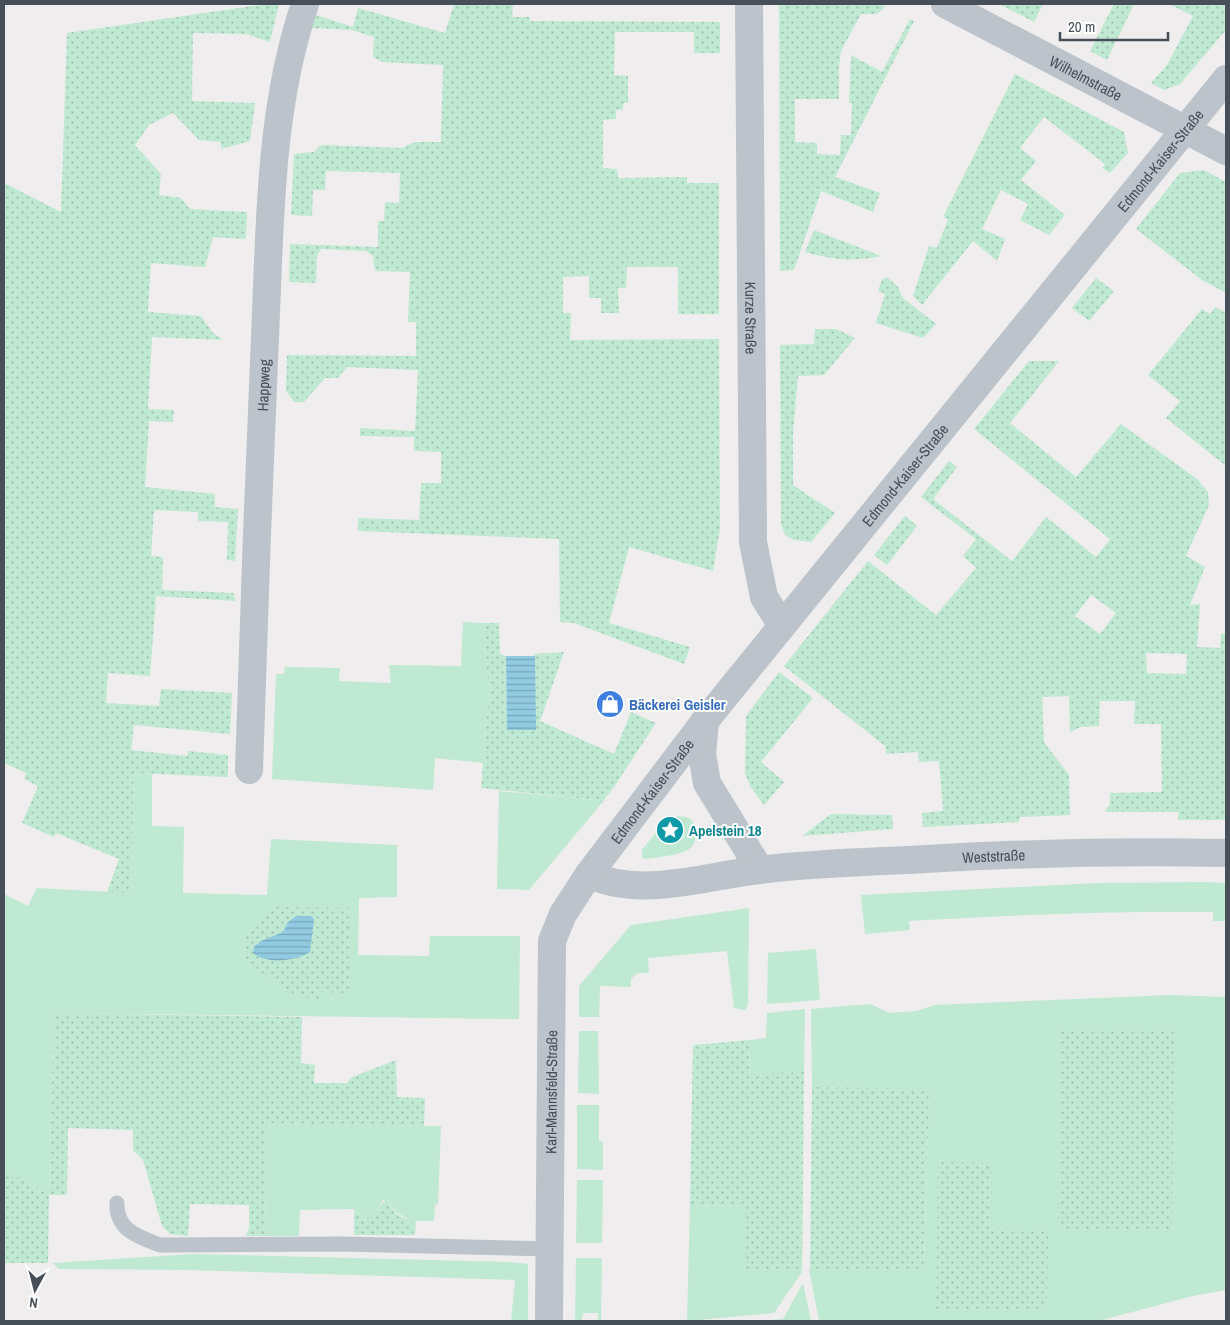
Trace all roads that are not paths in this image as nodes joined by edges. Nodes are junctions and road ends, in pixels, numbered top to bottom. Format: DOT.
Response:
graph roads {
  1 [pos="305,4"];
  2 [pos="749,4"];
  3 [pos="945,4"];
  4 [pos="1226,79"];
  5 [pos="1185,130"];
  6 [pos="1226,151"];
  7 [pos="782,626"];
  8 [pos="705,721"];
  9 [pos="249,770"];
  10 [pos="1226,853"];
  11 [pos="760,870"];
  12 [pos="589,874"];
  13 [pos="117,1203"];
  14 [pos="550,1249"];
  15 [pos="549,1321"];
  1 -- 9 [label="street, Happweg"];
  2 -- 7 [label="street, Kurze Straße"];
  3 -- 5 [label="street, Wilhelmstraße"];
  4 -- 5 [label="street, Edmond-Kaiser-Straße"];
  5 -- 6 [label="street, Wilhelmstraße"];
  5 -- 7 [label="street, Edmond-Kaiser-Straße"];
  7 -- 8 [label="street, Edmond-Kaiser-Straße"];
  8 -- 11 [label="street"];
  8 -- 12 [label="street, Edmond-Kaiser-Straße"];
  10 -- 11 [label="street, Weststraße"];
  11 -- 12 [label="street, Weststraße"];
  12 -- 14 [label="street, Karl-Mannsfeld-Straße"];
  13 -- 14 [label="lane"];
  14 -- 15 [label="street, Karl-Mannsfeld-Straße"];
}
